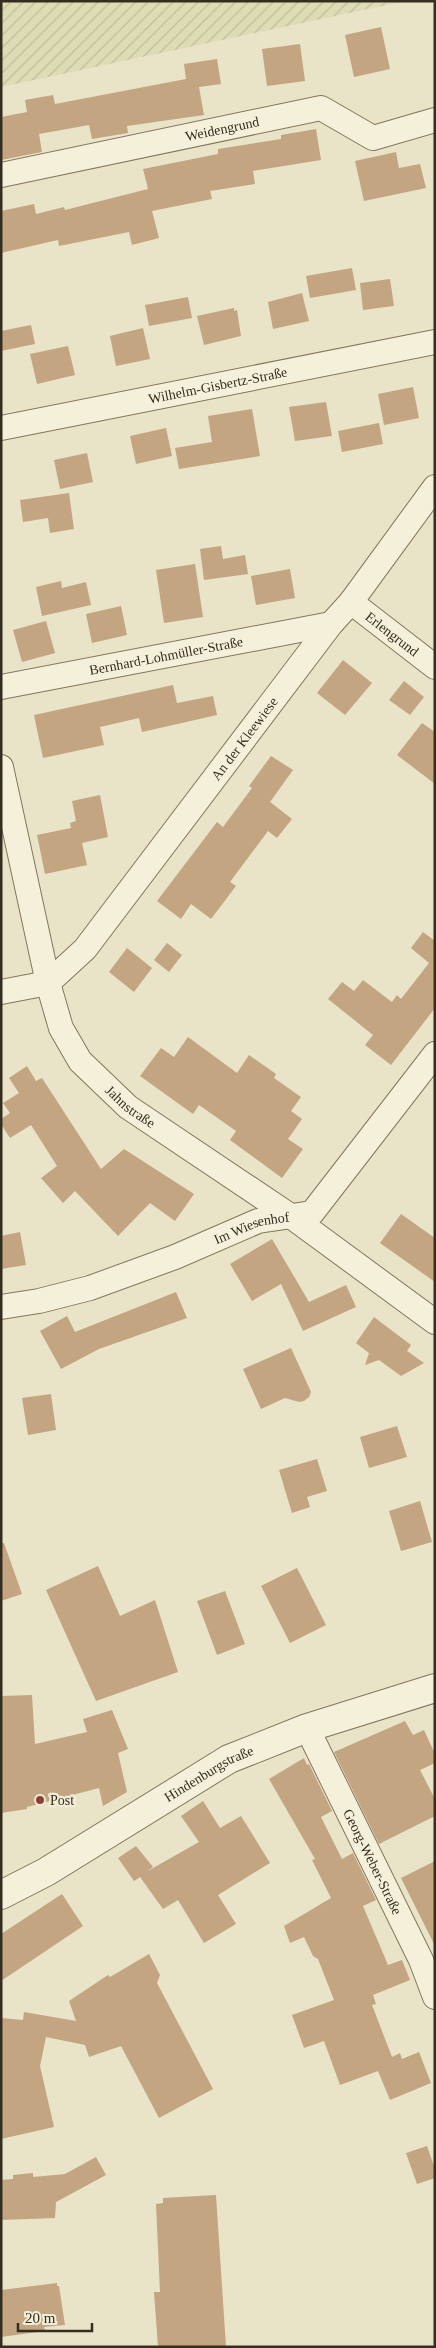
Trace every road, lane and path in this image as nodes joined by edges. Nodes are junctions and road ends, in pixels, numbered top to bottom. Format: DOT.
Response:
graph roads {
  1 [pos="435,120"];
  2 [pos="1,175"];
  3 [pos="435,342"];
  4 [pos="1,428"];
  5 [pos="435,487"];
  6 [pos="351,602"];
  7 [pos="331,624"];
  8 [pos="435,666"];
  9 [pos="1,687"];
  10 [pos="1,767"];
  11 [pos="48,983"];
  12 [pos="1,992"];
  13 [pos="435,1054"];
  14 [pos="292,1217"];
  15 [pos="1,1307"];
  16 [pos="435,1322"];
  17 [pos="435,1688"];
  18 [pos="307,1728"];
  19 [pos="1,1896"];
  20 [pos="435,1997"];
  1 -- 2 [label="street, Weidengrund"];
  3 -- 4 [label="street, Wilhelm-Gisbertz-Straße"];
  5 -- 6 [label="street, An der Kleewiese"];
  6 -- 7 [label="street, An der Kleewiese"];
  6 -- 8 [label="street, Erlengrund"];
  7 -- 9 [label="street, Bernhard-Lohmüller-Straße"];
  7 -- 11 [label="street, An der Kleewiese"];
  10 -- 11 [label="street, Jahnstraße"];
  11 -- 12 [label="street"];
  11 -- 14 [label="street, Jahnstraße"];
  13 -- 14 [label="street, Im Wiesenhof"];
  14 -- 15 [label="street, Im Wiesenhof"];
  14 -- 16 [label="street, Jahnstraße"];
  17 -- 18 [label="street, Hindenburgstraße"];
  18 -- 19 [label="street, Hindenburgstraße"];
  18 -- 20 [label="street, Georg-Weber-Straße"];
}
